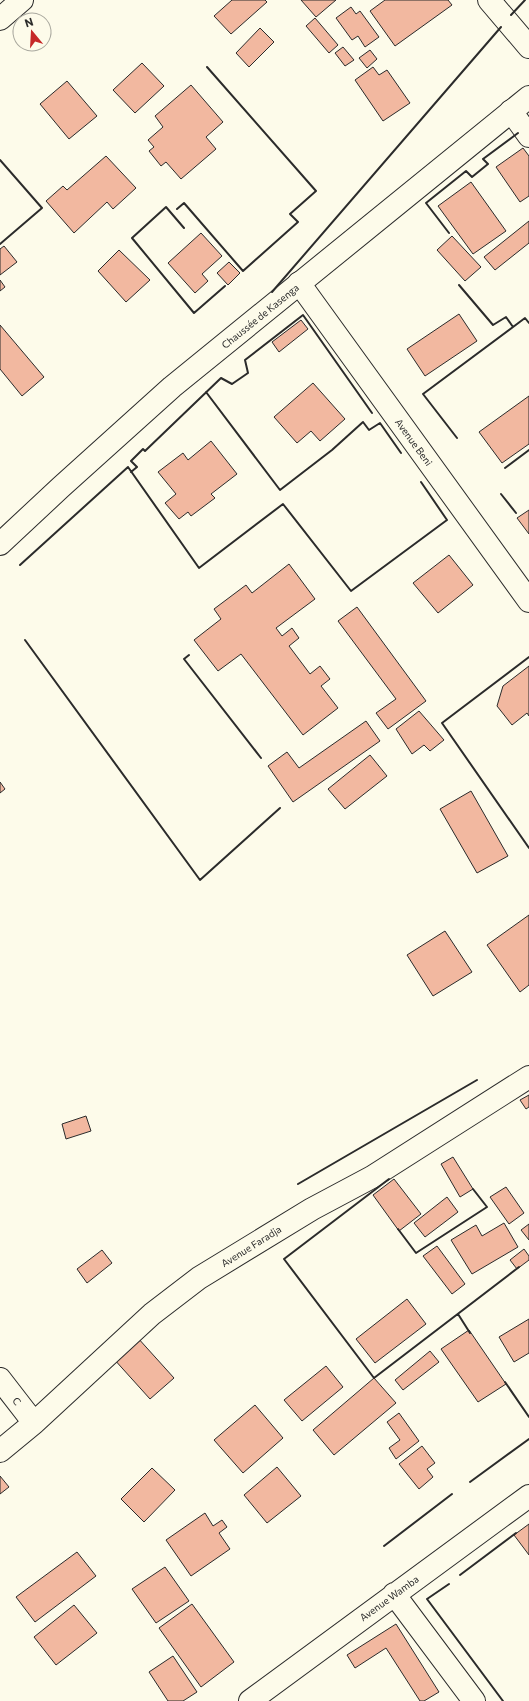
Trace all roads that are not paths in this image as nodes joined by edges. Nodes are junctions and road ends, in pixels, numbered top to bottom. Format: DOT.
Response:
graph roads {
  1 [pos="22,0"];
  2 [pos="489,0"];
  3 [pos="0,19"];
  4 [pos="529,46"];
  5 [pos="529,97"];
  6 [pos="511,111"];
  7 [pos="529,136"];
  8 [pos="299,284"];
  9 [pos="0,544"];
  10 [pos="529,601"];
  11 [pos="529,1077"];
  12 [pos="0,1379"];
  13 [pos="34,1423"];
  14 [pos="0,1451"];
  15 [pos="529,1496"];
  16 [pos="394,1594"];
  17 [pos="250,1701"];
  18 [pos="474,1701"];
  1 -- 3 [label="street"];
  2 -- 4 [label="street"];
  5 -- 6 [label="street, Chaussée de Kasenga"];
  6 -- 7 [label="street"];
  6 -- 8 [label="street, Chaussée de Kasenga"];
  8 -- 9 [label="street, Chaussée de Kasenga"];
  8 -- 10 [label="street, Avenue Beni"];
  11 -- 13 [label="street, Avenue Faradja"];
  12 -- 13 [label="street, C"];
  13 -- 14 [label="street, Avenue Faradja"];
  15 -- 16 [label="street, Avenue Wamba"];
  16 -- 17 [label="street, Avenue Wamba"];
  16 -- 18 [label="street"];
}
